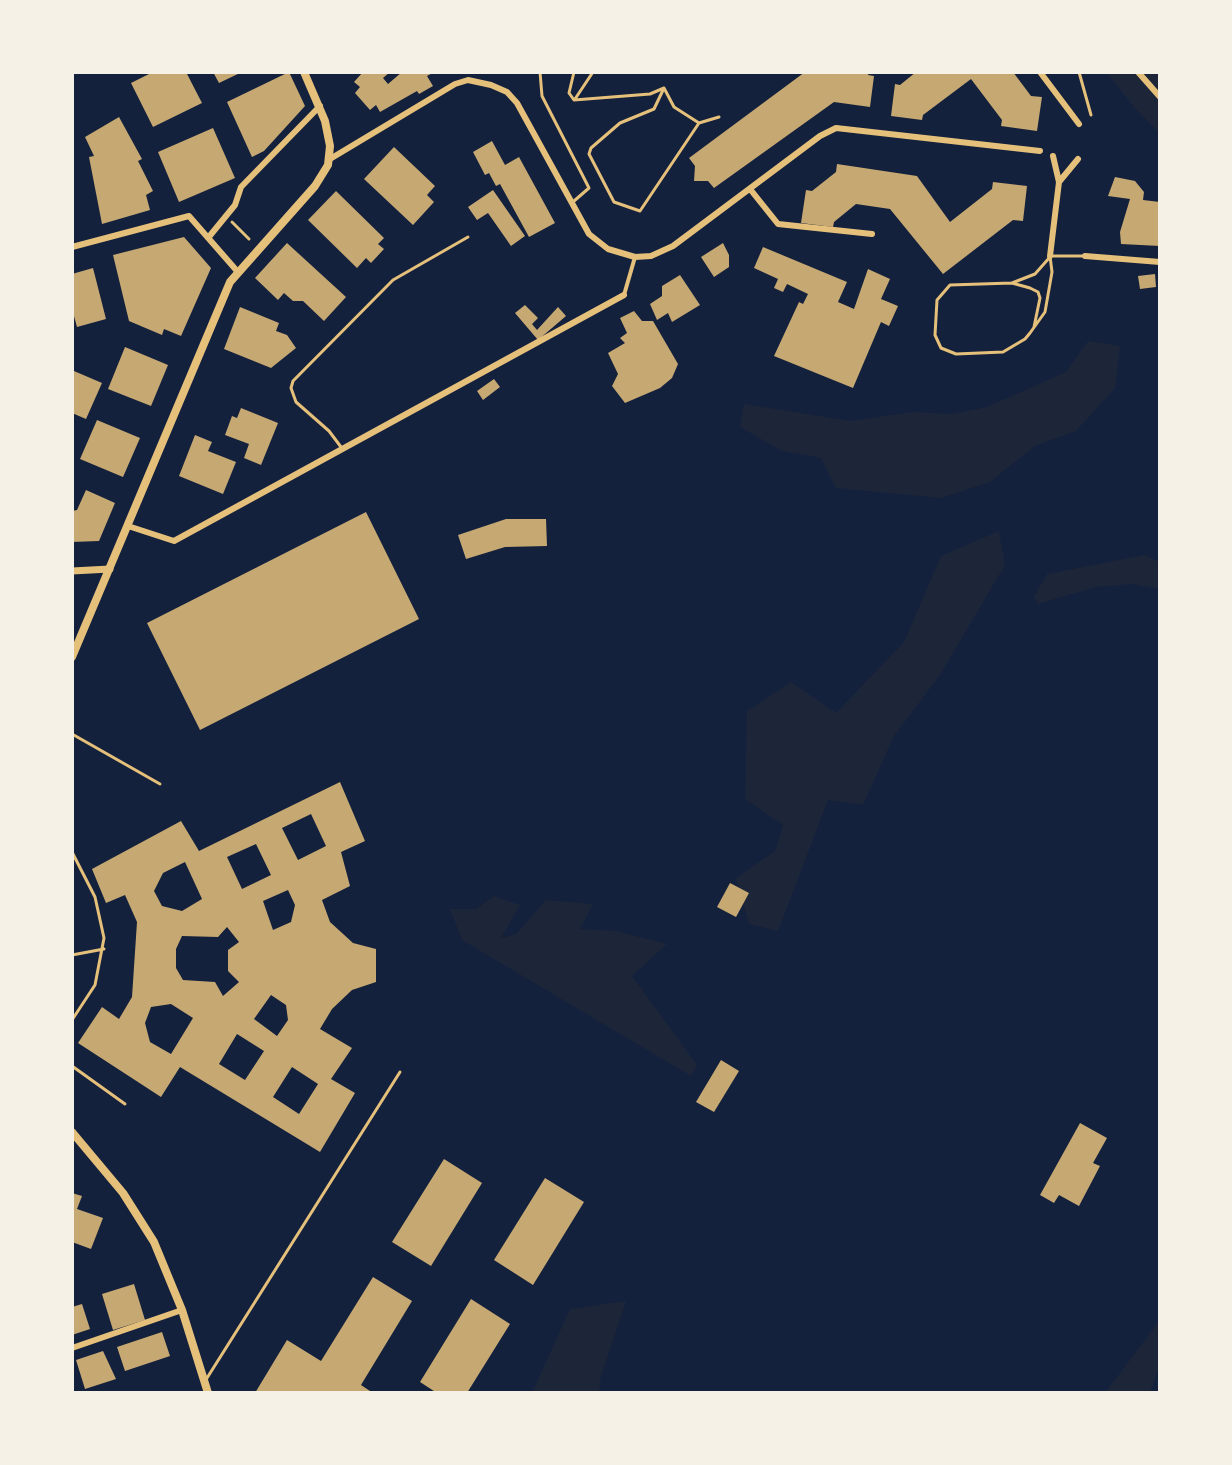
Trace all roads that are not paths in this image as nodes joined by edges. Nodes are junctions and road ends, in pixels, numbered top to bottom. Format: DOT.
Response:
graph roads {
  1 [pos="304,72"];
  2 [pos="540,72"];
  3 [pos="1040,72"];
  4 [pos="1138,72"];
  5 [pos="1160,97"];
  6 [pos="320,106"];
  7 [pos="1079,124"];
  8 [pos="1040,151"];
  9 [pos="1053,156"];
  10 [pos="330,159"];
  11 [pos="1078,159"];
  12 [pos="1059,182"];
  13 [pos="750,189"];
  14 [pos="570,203"];
  15 [pos="872,234"];
  16 [pos="468,237"];
  17 [pos="208,238"];
  18 [pos="72,247"];
  19 [pos="1050,256"];
  20 [pos="1085,256"];
  21 [pos="635,257"];
  22 [pos="1160,262"];
  23 [pos="237,271"];
  24 [pos="1012,283"];
  25 [pos="624,295"];
  26 [pos="1034,327"];
  27 [pos="341,447"];
  28 [pos="128,526"];
  29 [pos="110,569"];
  30 [pos="72,571"];
  31 [pos="72,657"];
  32 [pos="72,734"];
  33 [pos="160,784"];
  34 [pos="72,852"];
  35 [pos="104,949"];
  36 [pos="72,955"];
  37 [pos="72,1020"];
  38 [pos="72,1066"];
  39 [pos="400,1072"];
  40 [pos="125,1104"];
  41 [pos="72,1132"];
  42 [pos="182,1310"];
  43 [pos="72,1348"];
  44 [pos="205,1381"];
  45 [pos="208,1393"];
  1 -- 6 [label="main road"];
  2 -- 14 [label="lane"];
  3 -- 7 [label="street"];
  4 -- 5 [label="street"];
  6 -- 10 [label="main road"];
  6 -- 17 [label="street"];
  8 -- 13 [label="street"];
  9 -- 12 [label="street"];
  10 -- 14 [label="street"];
  10 -- 23 [label="main road"];
  11 -- 12 [label="street"];
  12 -- 19 [label="street"];
  13 -- 15 [label="street"];
  13 -- 21 [label="street"];
  14 -- 21 [label="street"];
  16 -- 27 [label="lane"];
  17 -- 18 [label="street"];
  17 -- 23 [label="street"];
  19 -- 20 [label="lane"];
  19 -- 24 [label="lane"];
  19 -- 26 [label="lane"];
  20 -- 22 [label="street"];
  21 -- 25 [label="street"];
  23 -- 28 [label="main road"];
  24 -- 26 [label="lane"];
  24 -- 26 [label="lane"];
  25 -- 27 [label="street"];
  27 -- 28 [label="street"];
  28 -- 29 [label="main road"];
  29 -- 30 [label="street"];
  29 -- 31 [label="main road"];
  32 -- 33 [label="lane"];
  34 -- 35 [label="lane"];
  35 -- 36 [label="lane"];
  35 -- 37 [label="lane"];
  38 -- 40 [label="lane"];
  39 -- 44 [label="lane"];
  41 -- 42 [label="main road"];
  42 -- 43 [label="street"];
  42 -- 44 [label="main road"];
  44 -- 45 [label="main road"];
}
